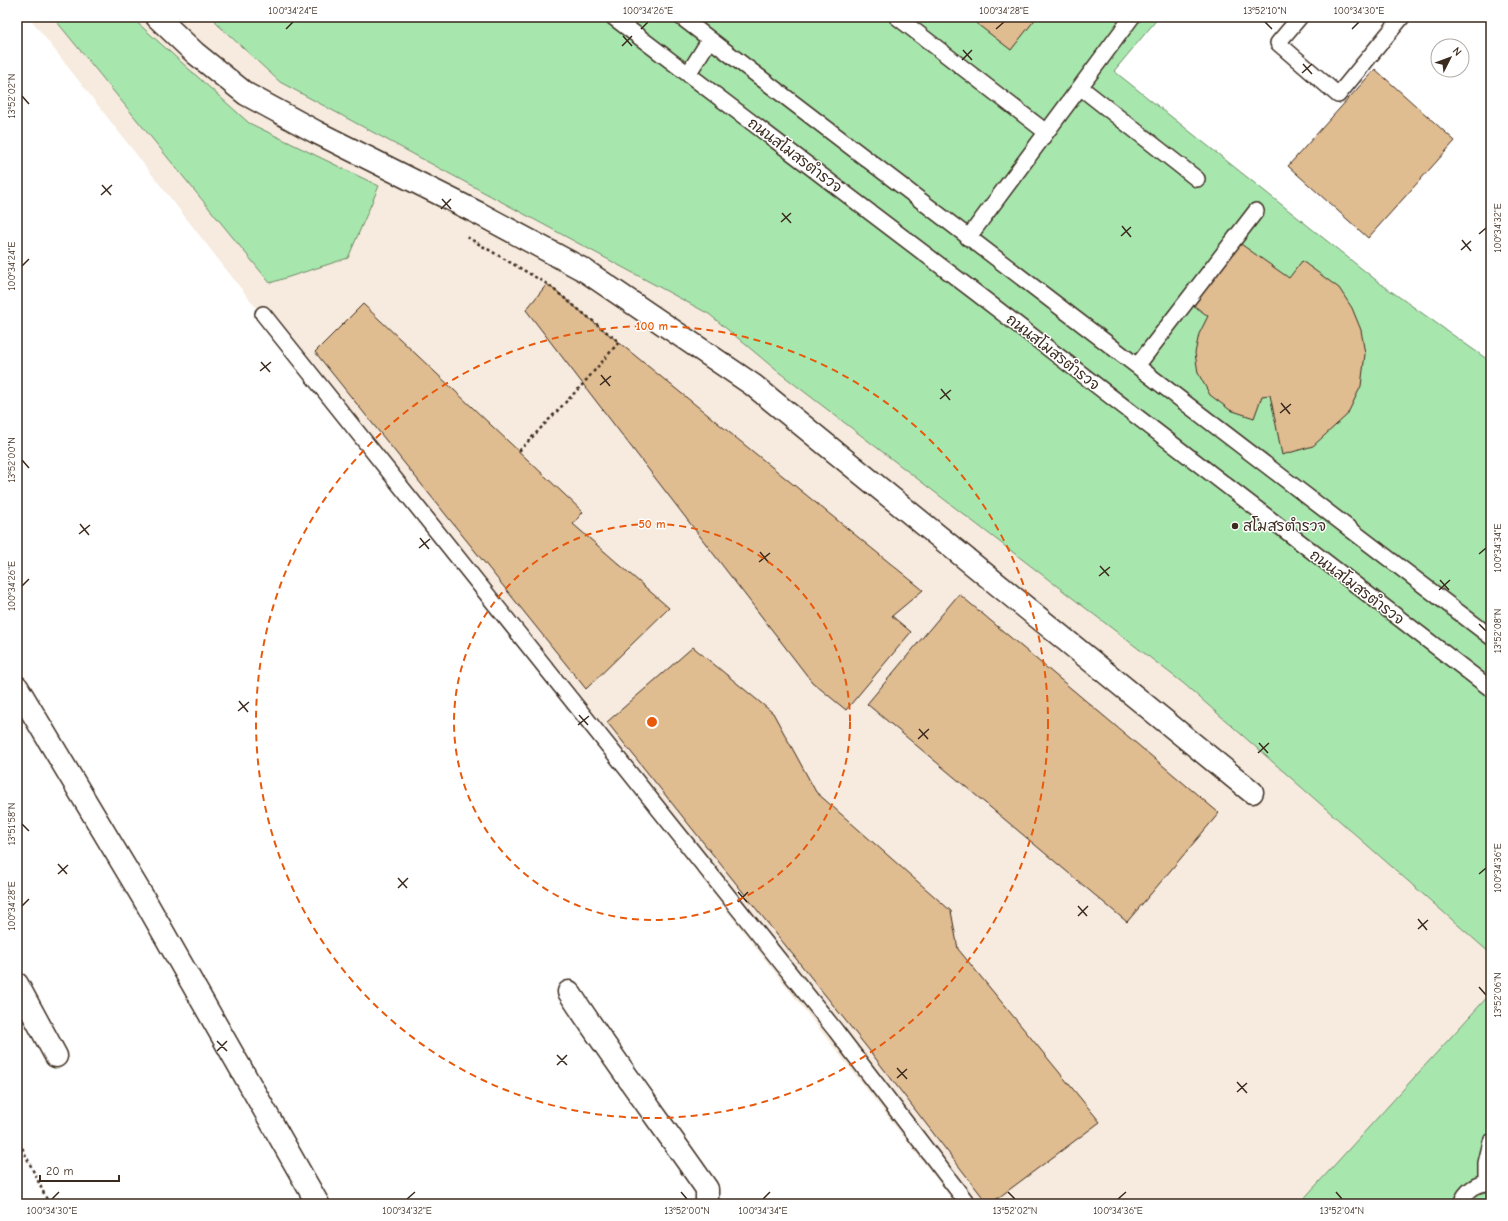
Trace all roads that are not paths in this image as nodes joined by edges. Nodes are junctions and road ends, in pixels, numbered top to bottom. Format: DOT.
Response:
graph roads {
  1 [pos="157,17"];
  2 [pos="613,17"];
  3 [pos="897,17"];
  4 [pos="1132,17"];
  5 [pos="1300,17"];
  6 [pos="1402,17"];
  7 [pos="684,18"];
  8 [pos="710,39"];
  9 [pos="688,74"];
  10 [pos="1080,87"];
  11 [pos="1046,132"];
  12 [pos="1197,179"];
  13 [pos="1256,211"];
  14 [pos="968,238"];
  15 [pos="263,314"];
  16 [pos="1137,366"];
  17 [pos="1491,637"];
  18 [pos="17,686"];
  19 [pos="1491,689"];
  20 [pos="1252,792"];
  21 [pos="17,984"];
  22 [pos="569,992"];
  23 [pos="56,1056"];
  24 [pos="1491,1142"];
  25 [pos="1488,1183"];
  26 [pos="318,1204"];
  27 [pos="707,1204"];
  28 [pos="968,1204"];
  29 [pos="1461,1204"];
  1 -- 20 [label="street"];
  2 -- 9 [label="lane, ถนนสโมสรตำรวจ"];
  3 -- 11 [label="lane"];
  4 -- 10 [label="lane"];
  5 -- 6 [label="lane"];
  7 -- 8 [label="lane"];
  8 -- 9 [label="lane"];
  8 -- 14 [label="lane"];
  9 -- 19 [label="lane, ถนนสโมสรตำรวจ"];
  10 -- 11 [label="lane"];
  10 -- 12 [label="lane"];
  11 -- 14 [label="lane"];
  13 -- 16 [label="lane"];
  14 -- 16 [label="lane"];
  15 -- 28 [label="lane"];
  16 -- 17 [label="lane"];
  18 -- 26 [label="street"];
  21 -- 23 [label="street"];
  22 -- 27 [label="street"];
  24 -- 25 [label="lane"];
  25 -- 29 [label="lane"];
}
